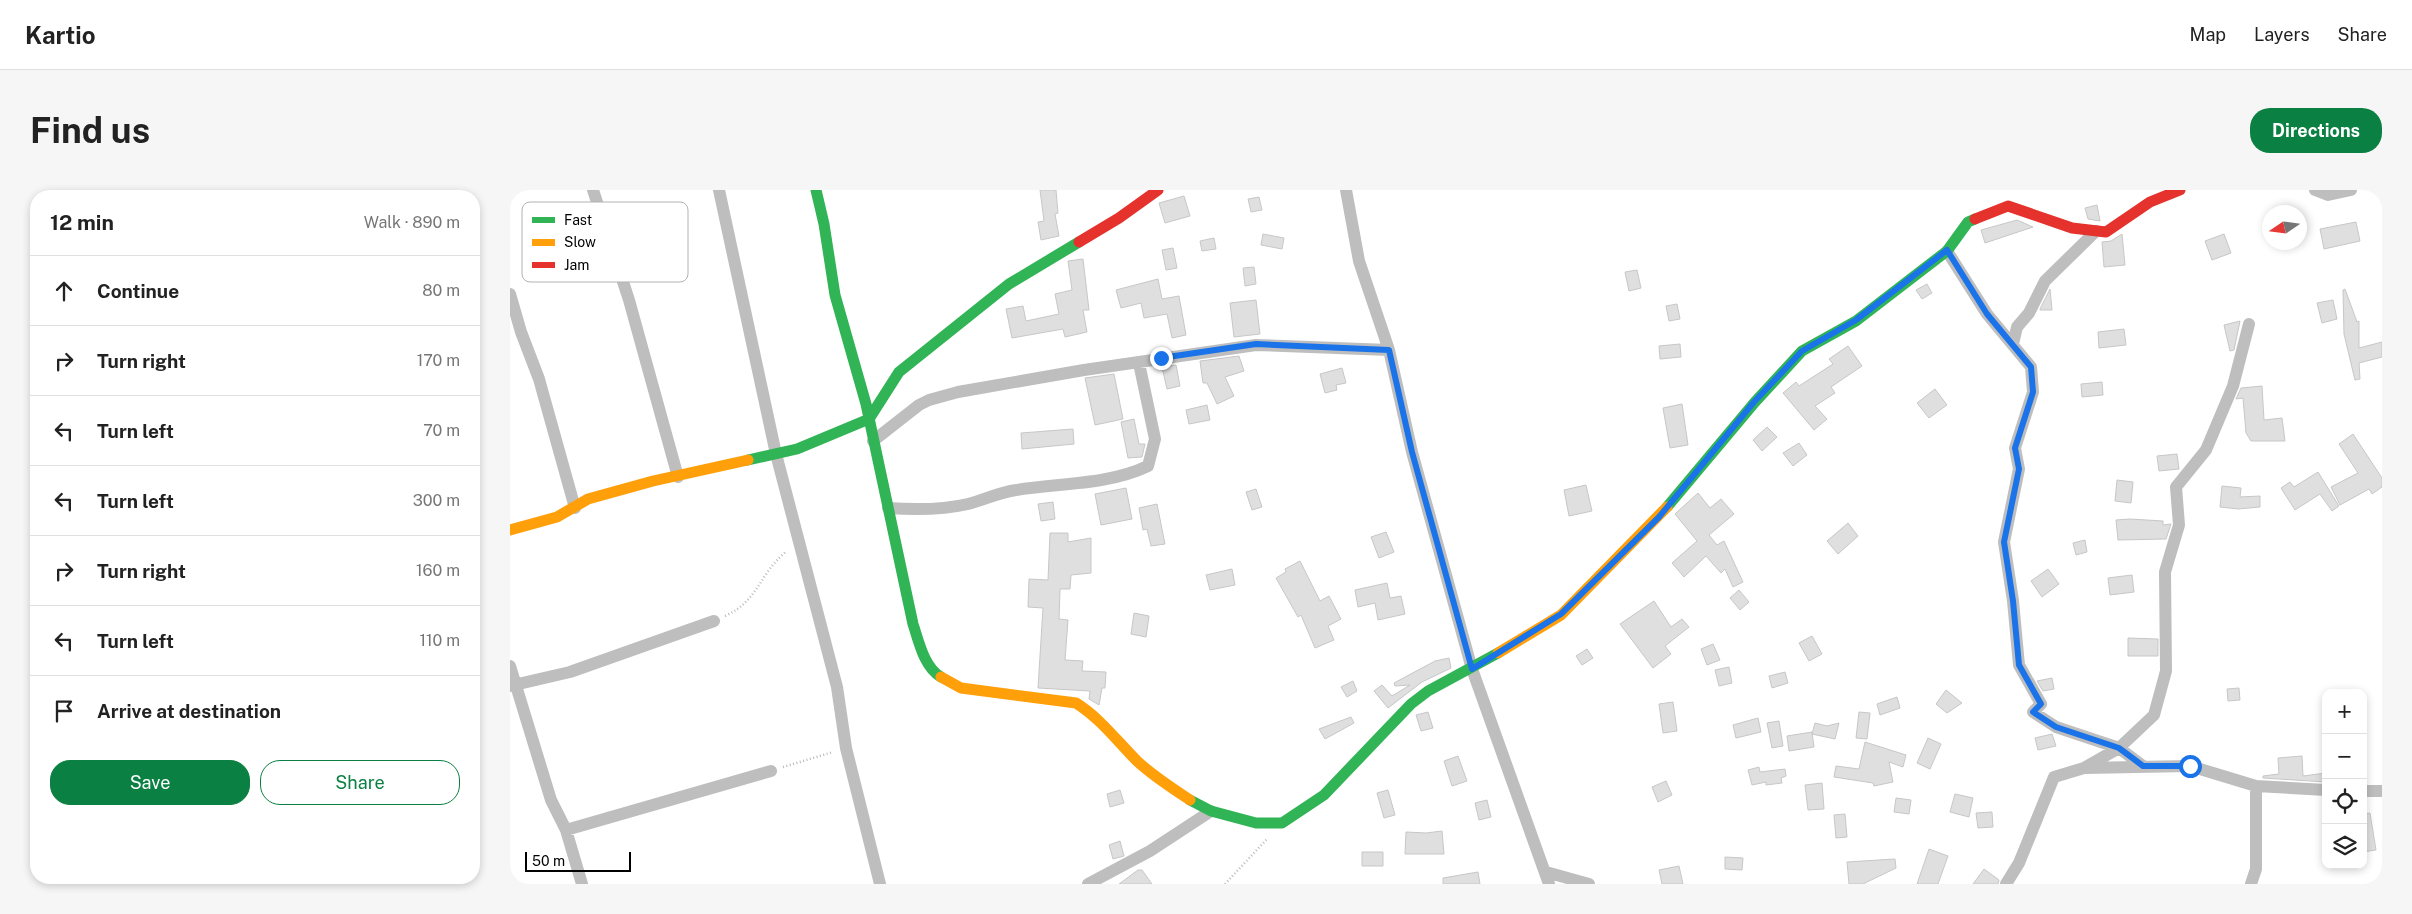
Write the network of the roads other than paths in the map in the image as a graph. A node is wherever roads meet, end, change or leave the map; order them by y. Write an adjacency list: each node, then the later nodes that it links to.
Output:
1 (593, 190): 9 (street)
2 (719, 190): 20 (street)
3 (816, 190): 18 (street)
4 (1158, 190): 18 (street)
5 (1346, 190): 16 (street)
6 (2180, 190): 10 (street)
7 (2315, 190): 8 (street)
8 (2351, 190)
9 (597, 202)
10 (2096, 230): 11 (street); 15 (street)
11 (1947, 250): 15 (street); 27 (street)
12 (623, 282): 21 (street)
13 (510, 294): 22 (street)
14 (2248, 324): 29 (street)
15 (2013, 344): 29 (street)
16 (1389, 350): 17 (street); 27 (street)
17 (1139, 363): 19 (street); 23 (street)
18 (869, 419): 19 (street); 20 (street)
19 (874, 442): 23 (street)
20 (776, 454): 21 (street); 41 (street)
21 (678, 477): 22 (street)
22 (575, 508): 24 (street)
23 (888, 508): 37 (street)
24 (510, 530)
25 (714, 620): 28 (street)
26 (510, 666): 28 (street)
27 (1472, 669): 37 (street); 39 (street)
28 (513, 686): 38 (street)
29 (2119, 748): 30 (street); 31 (street)
30 (2143, 766): 31 (street); 33 (street)
31 (2084, 768): 44 (street)
32 (771, 771): 38 (street)
33 (2256, 786): 34 (street); 45 (street)
34 (2322, 790)
35 (2367, 791): 36 (street)
36 (2382, 791)
37 (1211, 811): 42 (street)
38 (566, 830): 40 (street)
39 (1547, 878): 43 (street)
40 (582, 884)
41 (880, 884)
42 (1088, 884)
43 (1588, 884)
44 (2006, 884)
45 (2251, 884)

